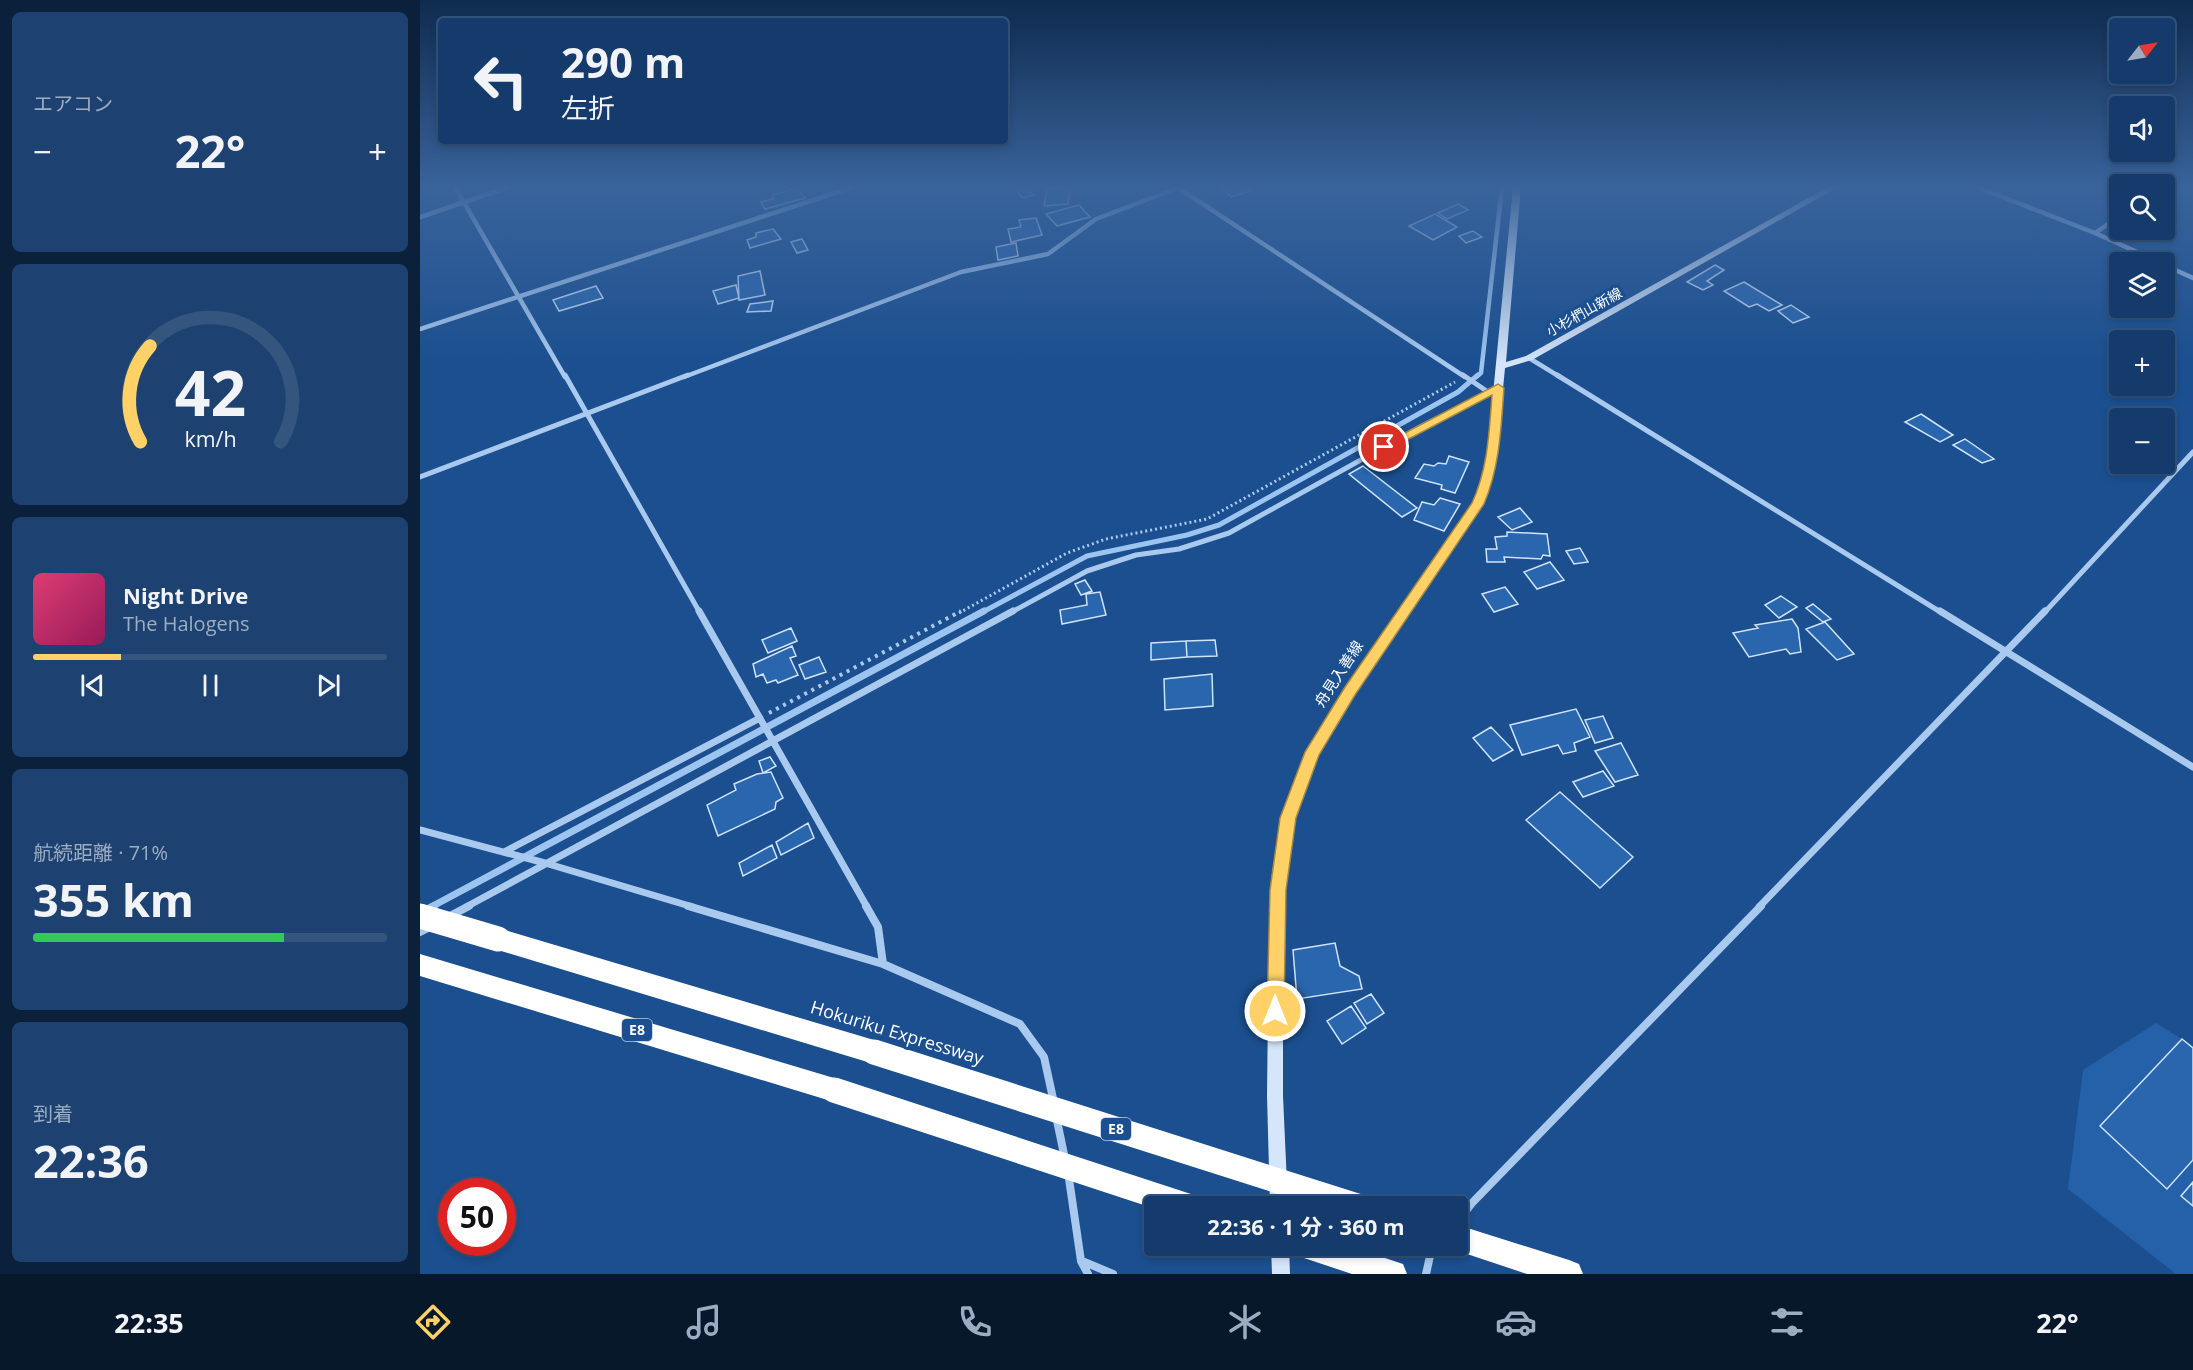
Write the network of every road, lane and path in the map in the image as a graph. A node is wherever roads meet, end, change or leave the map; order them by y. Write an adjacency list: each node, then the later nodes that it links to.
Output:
1 (490, 246): 9 (street)
2 (670, 246): 9 (street)
3 (1058, 246): 15 (street)
4 (1267, 246): 13 (street)
5 (1512, 246): 12 (main road, 舟見入善線)
6 (1728, 246): 11 (main road, 小杉椚山新線)
7 (2175, 270): 8 (street)
8 (2193, 278)
9 (518, 296): 10 (street); 15 (street)
10 (420, 329)
11 (1529, 358): 12 (main road, 小杉椚山新線); 20 (street)
12 (1502, 366): 14 (main road, 舟見入善線)
13 (1465, 377): 14 (street); 21 (path)
14 (1493, 390): 22 (street); 32 (main road, 舟見入善線)
15 (587, 414): 19 (street); 21 (street)
16 (2193, 452): 17 (street)
17 (2184, 462): 18 (street); 20 (street)
18 (2193, 466)
19 (420, 477)
20 (2007, 652): 23 (street); 34 (street)
21 (760, 718): 22 (street); 25 (street)
22 (773, 741): 26 (street); 29 (street)
23 (2193, 766)
24 (420, 830): 25 (street)
25 (504, 852): 26 (street)
26 (545, 863): 28 (street); 29 (street)
27 (420, 916): 33 (highway, Hokuriku Expressway / E8, bridge)
28 (420, 932)
29 (883, 964): 39 (street)
30 (430, 968): 31 (highway, E8, bridge)
31 (1157, 1196)
32 (1279, 1196)
33 (1326, 1196)
34 (1468, 1210)
35 (1468, 1241): 45 (highway)
36 (1280, 1256): 42 (main road)
37 (1338, 1256): 43 (highway)
38 (1430, 1256): 44 (street)
39 (1081, 1261): 40 (street); 41 (street)
40 (1088, 1274)
41 (1113, 1274)
42 (1281, 1274)
43 (1393, 1274)
44 (1426, 1274)
45 (1569, 1274)

